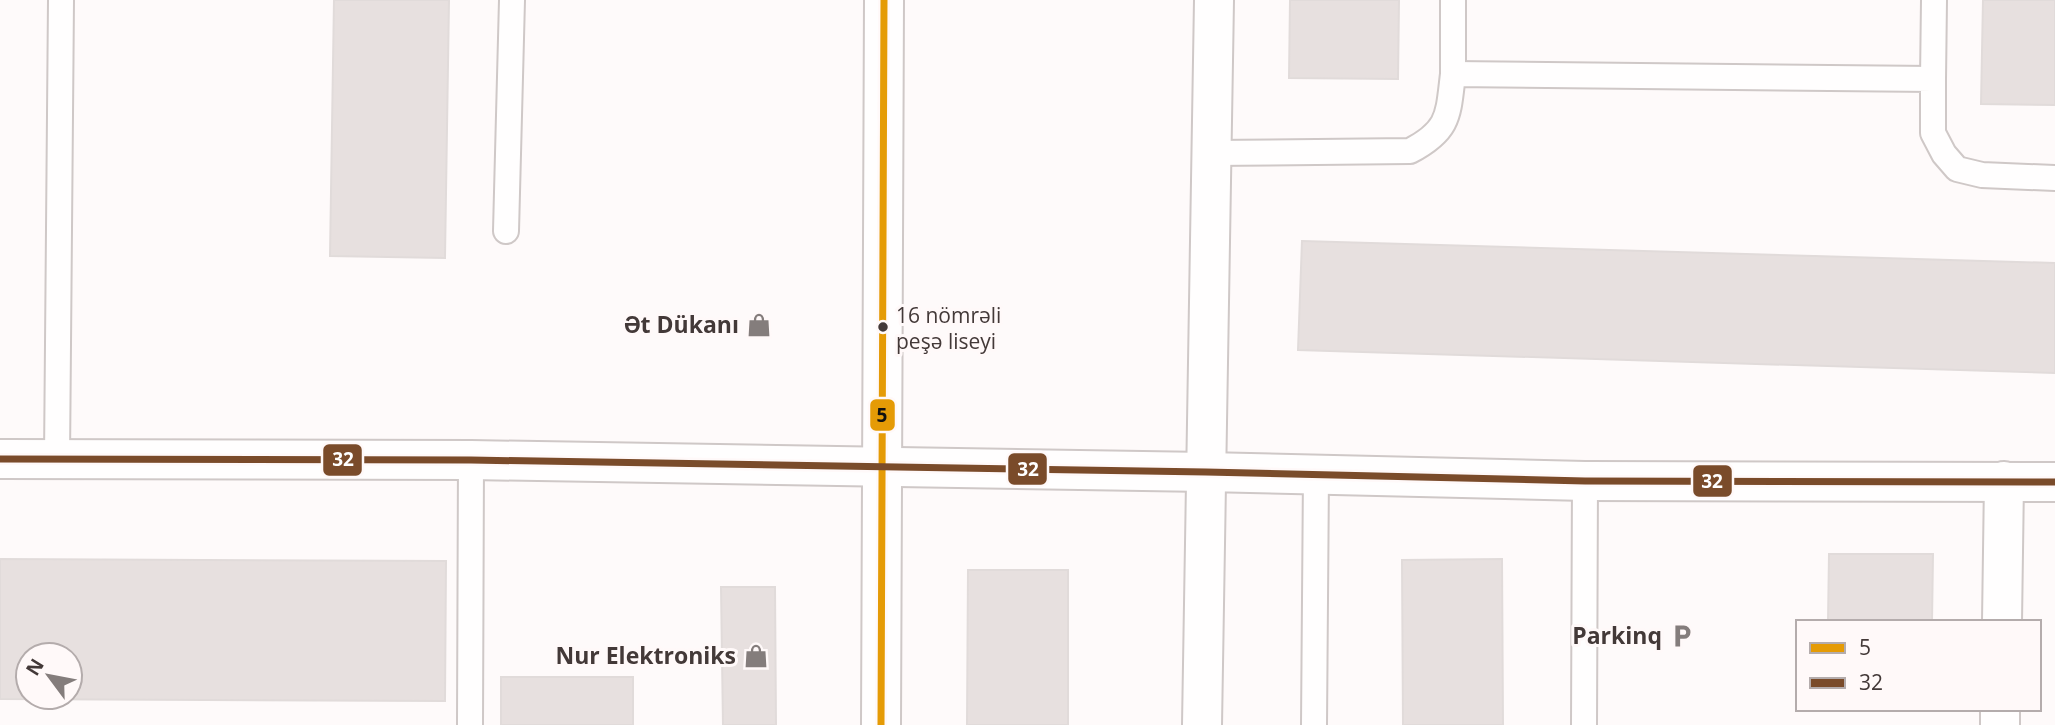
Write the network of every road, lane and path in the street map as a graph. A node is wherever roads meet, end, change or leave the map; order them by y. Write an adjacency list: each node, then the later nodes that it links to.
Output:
1 (61, 0): 13 (lane)
2 (512, 0): 11 (lane)
3 (884, 0): 15 (street)
4 (1214, 0): 9 (street)
5 (1453, 0): 7 (lane)
6 (1934, 0): 8 (lane)
7 (1452, 74): 8 (lane); 9 (lane)
8 (1933, 79): 10 (lane)
9 (1211, 153): 16 (street)
10 (2055, 178)
11 (506, 230)
12 (0, 459): 13 (street)
13 (57, 459): 14 (street)
14 (471, 460): 15 (street); 22 (lane)
15 (883, 466): 16 (street); 23 (street)
16 (1206, 472): 17 (street); 24 (street)
17 (1316, 474): 18 (street); 25 (lane)
18 (1585, 481): 19 (street); 26 (lane)
19 (2004, 481): 20 (street); 21 (street)
20 (2055, 482)
21 (2002, 620)
22 (470, 725)
23 (881, 725)
24 (1202, 725)
25 (1314, 725)
26 (1584, 725)

